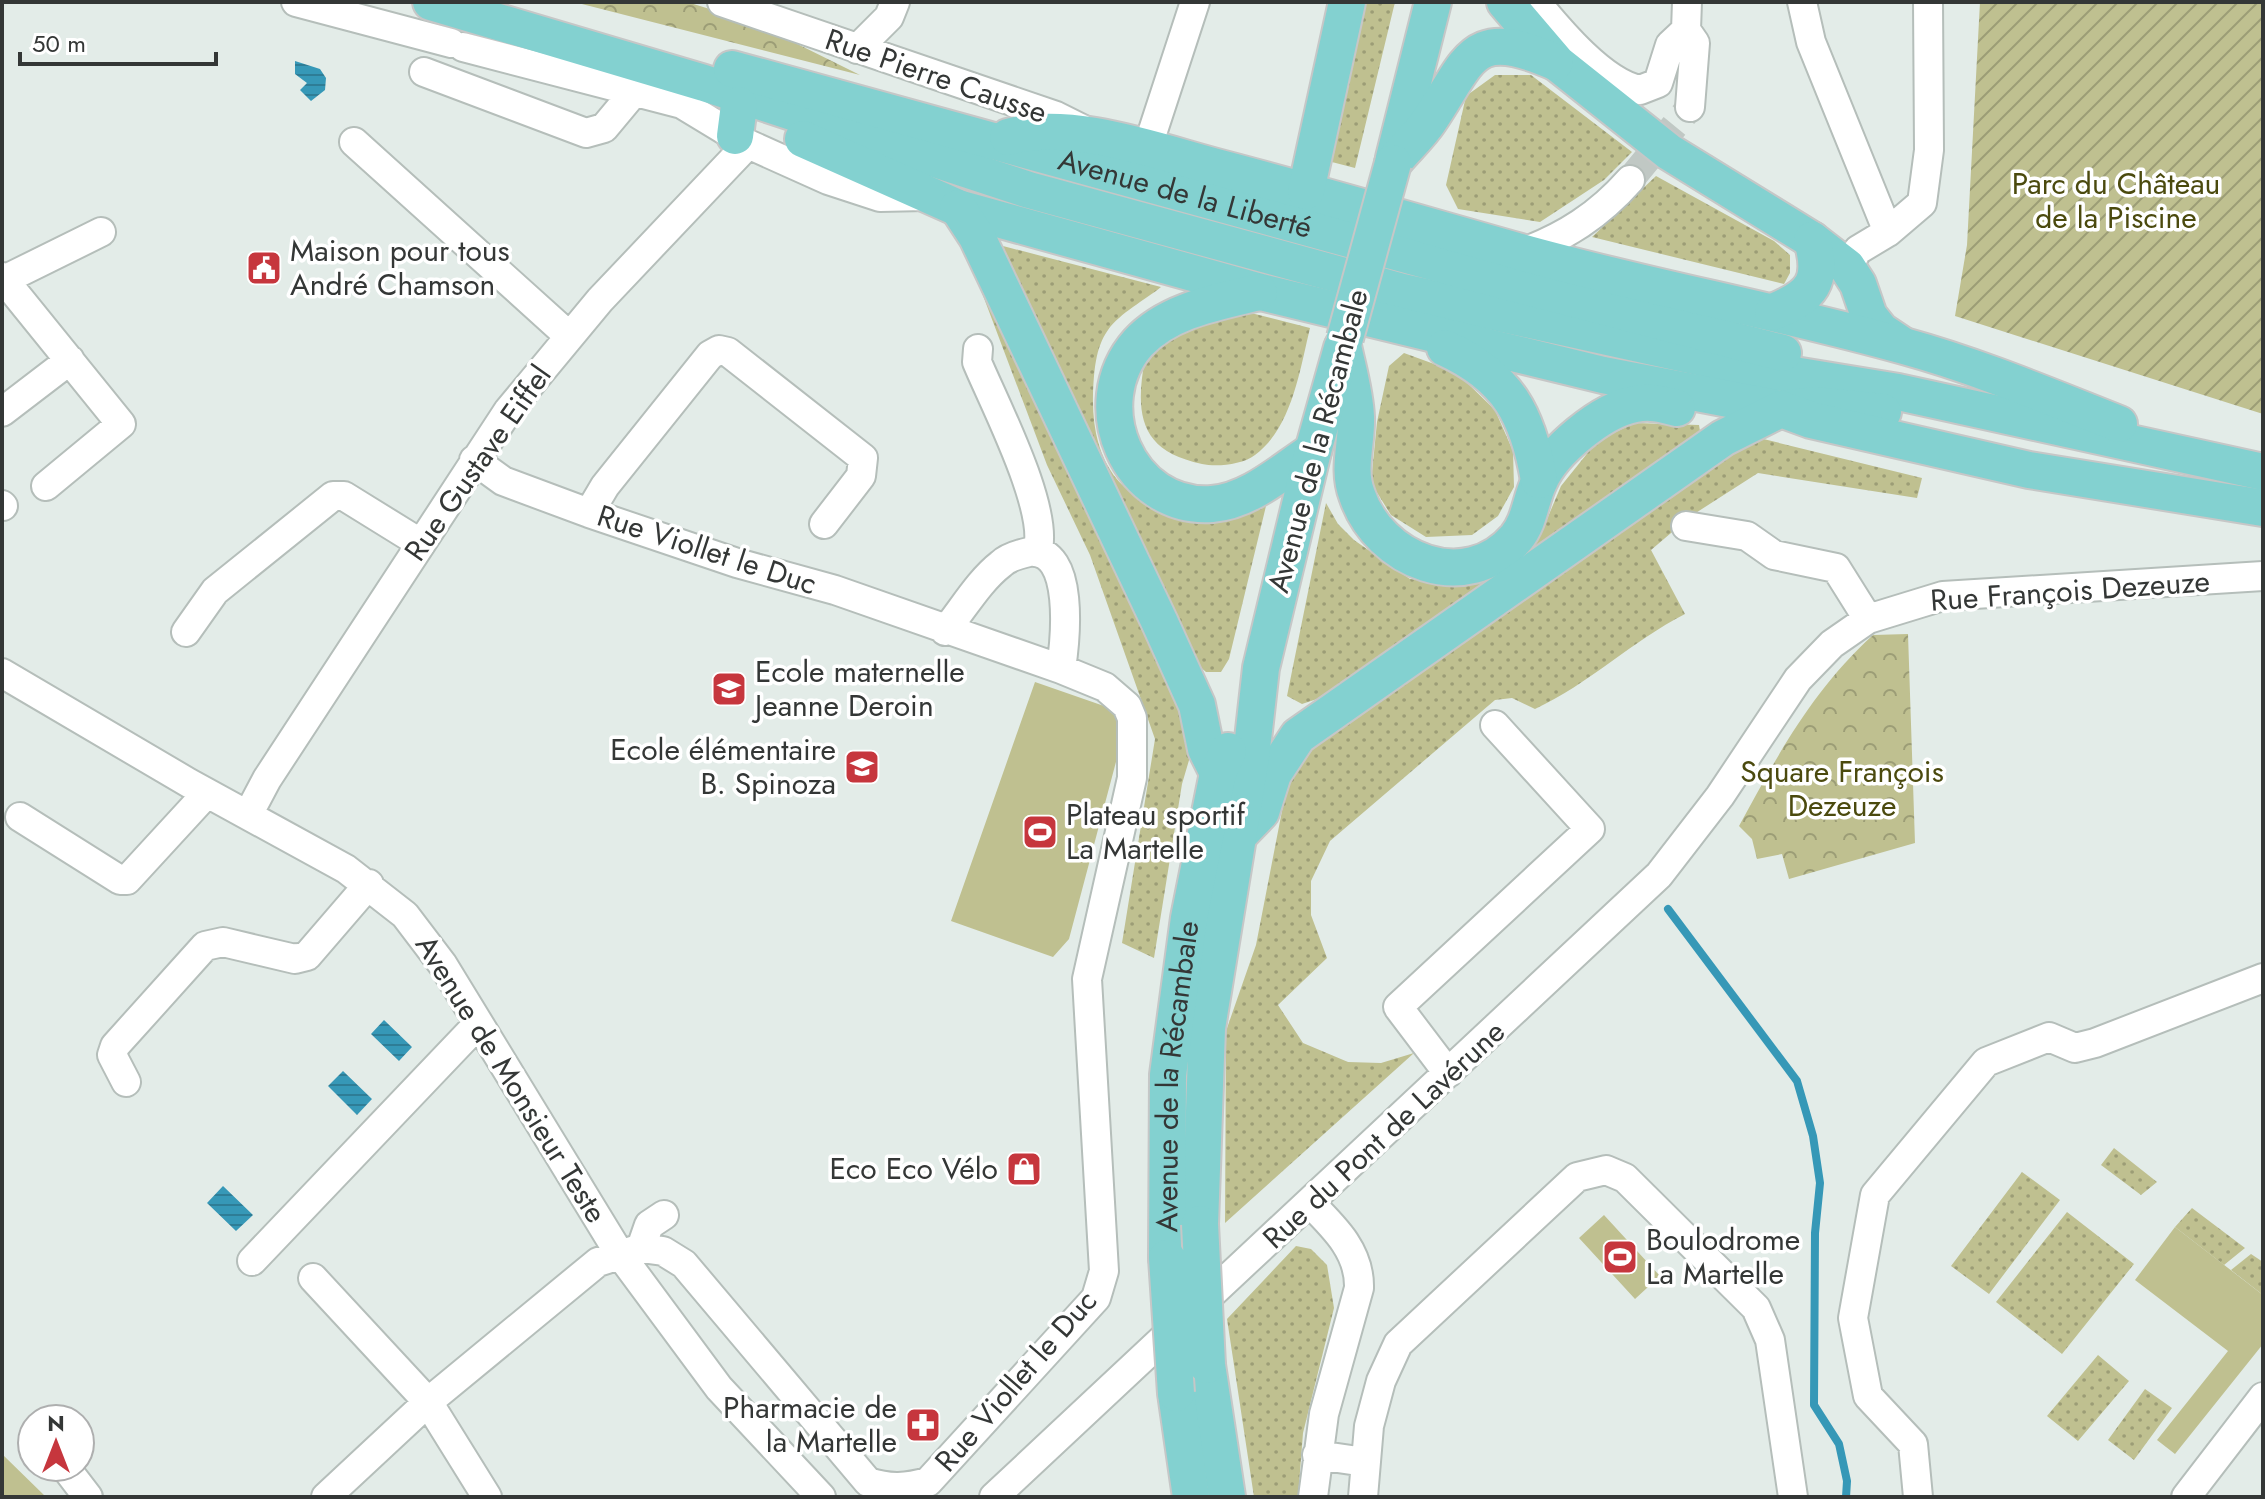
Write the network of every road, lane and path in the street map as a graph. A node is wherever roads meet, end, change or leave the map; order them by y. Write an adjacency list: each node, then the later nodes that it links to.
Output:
1 (296, 2): 15 (street)
2 (431, 2): 18 (main road, Avenue de la Liberté)
3 (472, 2): 24 (main road, Avenue de la Liberté)
4 (722, 2): 14 (street, Rue Pierre Causse)
5 (895, 2): 14 (street)
6 (1195, 2): 26 (street)
7 (1347, 2): 29 (main road)
8 (1505, 2): 16 (main road)
9 (1536, 2): 13 (street)
10 (1802, 2): 32 (street)
11 (1928, 2): 32 (street)
12 (1427, 9): 27 (main road, Avenue de la Récambale)
13 (1686, 16): 21 (street)
14 (857, 49): 23 (street, Rue Pierre Causse)
15 (523, 63): 19 (street); 20 (street)
16 (1557, 63): 27 (main road); 33 (main road)
17 (424, 72): 20 (street)
18 (704, 83): 22 (main road, Avenue de la Liberté); 45 (main road, Avenue de la Liberté)
19 (634, 92): 20 (street); 22 (street)
20 (508, 101)
21 (1690, 107)
22 (741, 128): 30 (main road, Avenue de la Liberté); 40 (street, Rue Gustave Eiffel)
23 (1103, 138): 24 (main road); 26 (main road)
24 (992, 141): 45 (main road, Avenue de la Liberté)
25 (354, 142): 40 (street)
26 (1147, 149): 29 (main road)
27 (1393, 163): 41 (main road, Avenue de la Récambale, bridge)
28 (1630, 180): 34 (street)
29 (1306, 191): 34 (main road)
30 (941, 202): 37 (main road, Avenue de la Liberté); 71 (main road)
31 (101, 232): 36 (street)
32 (1888, 232): 35 (street)
33 (1812, 240): 35 (main road); 38 (main road)
34 (1521, 253): 38 (main road)
35 (1847, 267): 42 (main road)
36 (3, 279): 44 (street)
37 (1261, 292): 39 (main road, Avenue de la Liberté); 49 (main road)
38 (1773, 312): 42 (main road)
39 (1400, 326): 48 (main road, Avenue de la Liberté); 53 (main road)
40 (569, 336): 50 (street, Rue Gustave Eiffel)
41 (1344, 342): 49 (main road, Avenue de la Récambale); 53 (main road)
42 (1904, 346): 51 (main road)
43 (978, 349): 61 (street)
44 (70, 360): 46 (street); 54 (street)
45 (1898, 392): 47 (main road, Avenue de la Liberté)
46 (2, 412)
47 (1992, 415): 48 (main road, Avenue de la Liberté); 51 (main road, Avenue de la Liberté)
48 (1766, 417): 53 (main road); 55 (main road); 59 (main road); 75 (main road)
49 (1313, 451): 66 (main road, Avenue de la Récambale)
50 (474, 460): 56 (street, Rue Viollet le Duc); 60 (street, Rue Gustave Eiffel)
51 (2221, 464): 52 (main road, Avenue de la Liberté)
52 (2263, 472)
53 (1539, 480)
54 (46, 486)
55 (2263, 508)
56 (589, 513): 57 (street); 64 (street, Rue Viollet le Duc)
57 (824, 524)
58 (1686, 526): 63 (street)
59 (2263, 535)
60 (420, 543): 65 (street); 73 (street, Rue Gustave Eiffel)
61 (1037, 552): 64 (street); 67 (street)
62 (2263, 576): 63 (street, Rue François Dezeuze)
63 (1868, 619): 70 (street, Rue François Dezeuze)
64 (945, 631): 67 (street, Rue Viollet le Duc)
65 (186, 632)
66 (1261, 668): 71 (main road, Avenue de la Récambale); 75 (main road, Avenue de la Récambale)
67 (1061, 669): 83 (street, Rue Viollet le Duc)
68 (2, 673): 72 (street, Avenue de Monsieur Teste)
69 (1495, 725): 79 (street)
70 (1751, 752): 79 (street, Rue du Pont de Lavérune)
71 (1218, 773): 94 (main road, Avenue de la Récambale, bridge)
72 (207, 793): 73 (street, Avenue de Monsieur Teste); 74 (street)
73 (249, 813): 76 (street, Avenue de Monsieur Teste)
74 (20, 817)
75 (1236, 838): 95 (main road, Avenue de la Récambale, bridge)
76 (369, 884): 78 (street, Avenue de Monsieur Teste); 80 (street)
77 (2263, 978): 99 (street)
78 (478, 1024): 83 (street, Avenue de Monsieur Teste); 84 (street)
79 (1448, 1073): 81 (street, Rue du Pont de Lavérune)
80 (126, 1082)
81 (1310, 1203): 89 (street); 93 (street, Rue du Pont de Lavérune)
82 (664, 1215): 83 (street)
83 (630, 1251): 87 (street); 92 (street, Avenue de Monsieur Teste)
84 (252, 1261)
85 (313, 1278): 87 (street)
86 (2263, 1397): 100 (street)
87 (428, 1402): 90 (street); 91 (street)
88 (1374, 1449): 89 (street); 97 (street); 98 (street)
89 (1317, 1455): 96 (street)
90 (326, 1497)
91 (487, 1497)
92 (821, 1497)
93 (994, 1497)
94 (1191, 1497)
95 (1227, 1497)
96 (1313, 1497)
97 (1363, 1497)
98 (1793, 1497)
99 (1918, 1497)
100 (2186, 1497)

